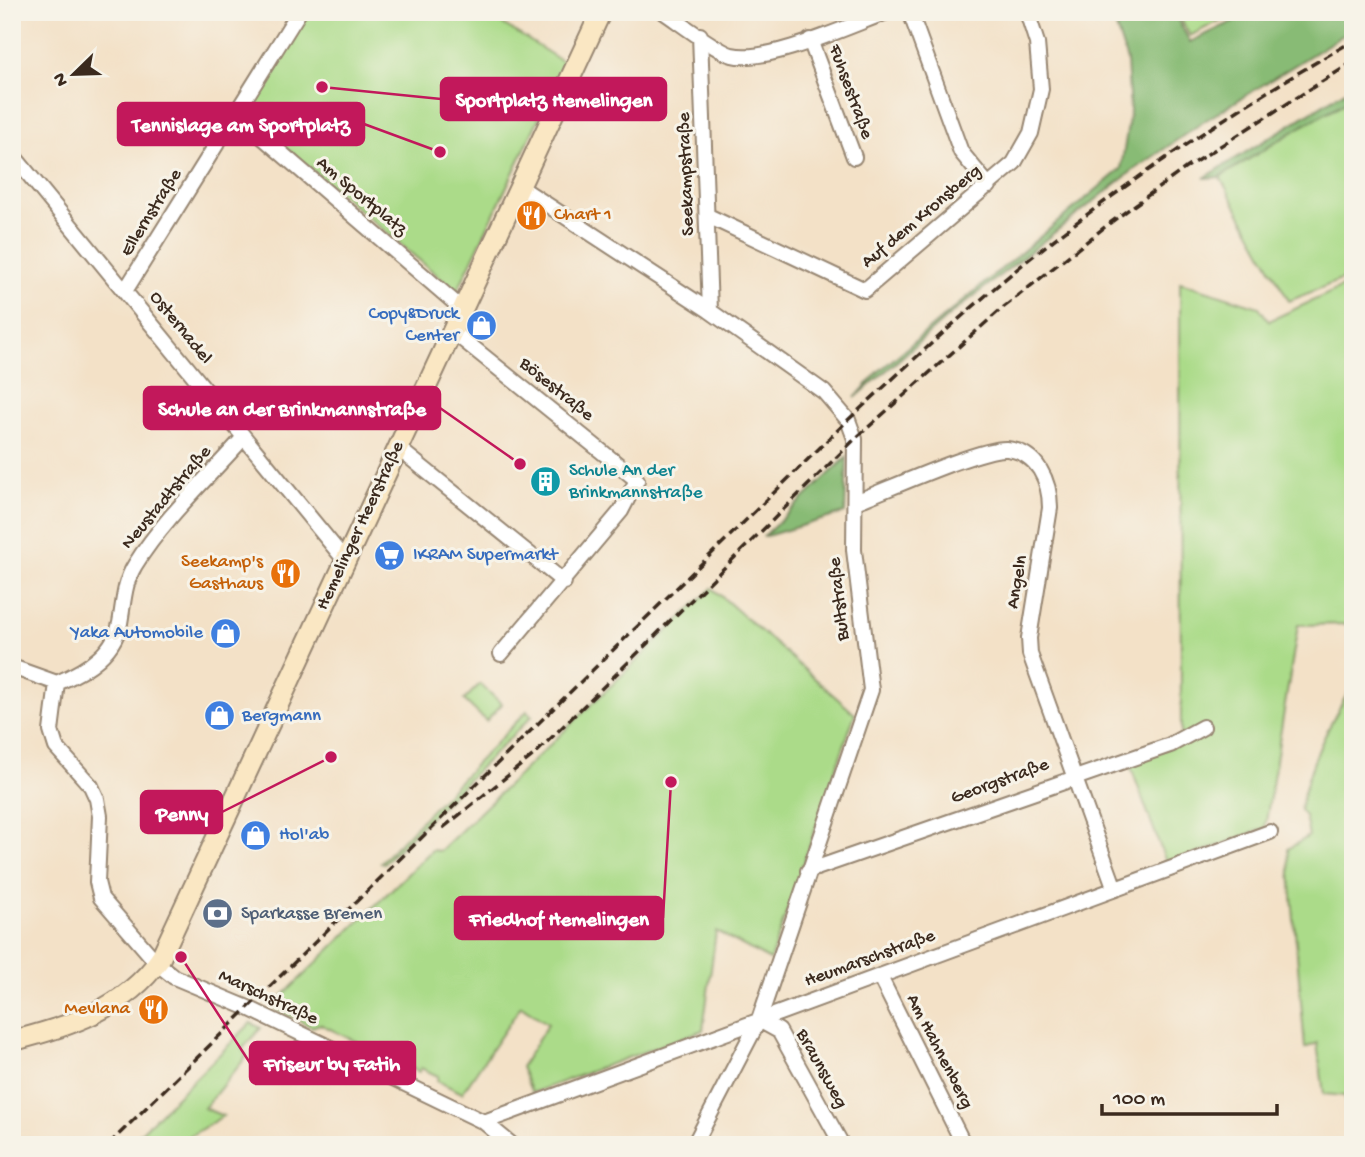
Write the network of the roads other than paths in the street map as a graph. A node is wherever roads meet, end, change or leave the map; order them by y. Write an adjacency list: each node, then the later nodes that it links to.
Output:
1 (299, 12): 9 (street, Ellernstraße)
2 (601, 12): 13 (main road, Hemelinger Heerstraße)
3 (663, 12): 7 (street)
4 (887, 12): 8 (street)
5 (910, 12): 12 (street)
6 (1027, 12): 12 (street, Auf dem Kronsberg)
7 (700, 35): 8 (street); 14 (street, Seekampstraße)
8 (810, 40): 11 (street, Fuhsestraße)
9 (237, 115): 15 (street, Ellernstraße); 16 (street, Am Sportplatz)
10 (12, 154): 15 (street, Osternadel)
11 (854, 157)
12 (989, 186): 14 (street, Auf dem Kronsberg)
13 (520, 187): 16 (main road, Hemelinger Heerstraße); 17 (street, Bultstraße)
14 (708, 216): 17 (street, Seekampstraße)
15 (125, 291): 19 (street, Osternadel)
16 (461, 308): 18 (main road, Hemelinger Heerstraße)
17 (710, 311): 21 (street, Bultstraße)
18 (451, 330): 20 (main road, Hemelinger Heerstraße); 23 (street, Bösestraße)
19 (244, 438): 22 (street, Osternadel); 26 (street, Neustadtstraße)
20 (398, 447): 22 (main road, Hemelinger Heerstraße); 23 (street)
21 (855, 502): 28 (street, Angeln); 30 (street, Bultstraße)
22 (344, 559): 32 (main road, Hemelinger Heerstraße)
23 (564, 582): 24 (street)
24 (501, 654)
25 (12, 667): 26 (street)
26 (57, 683): 32 (street, Marschstraße)
27 (1203, 727): 28 (street, Georgstraße)
28 (1073, 777): 30 (street, Georgstraße); 31 (street, Angeln)
29 (1270, 832): 31 (street, Heumarschstraße)
30 (808, 871): 34 (street, Bultstraße)
31 (1115, 889): 33 (street, Heumarschstraße)
32 (157, 963): 35 (main road, Hemelinger Heerstraße); 36 (street, Marschstraße)
33 (880, 977): 34 (street, Heumarschstraße); 40 (street, Am Hahnenberg)
34 (759, 1020): 36 (street, Heumarschstraße); 38 (street, Bultstraße); 39 (street, Braunsweg)
35 (12, 1041)
36 (484, 1122): 37 (street, Marschstraße)
37 (512, 1145)
38 (694, 1145)
39 (842, 1145)
40 (964, 1145)

